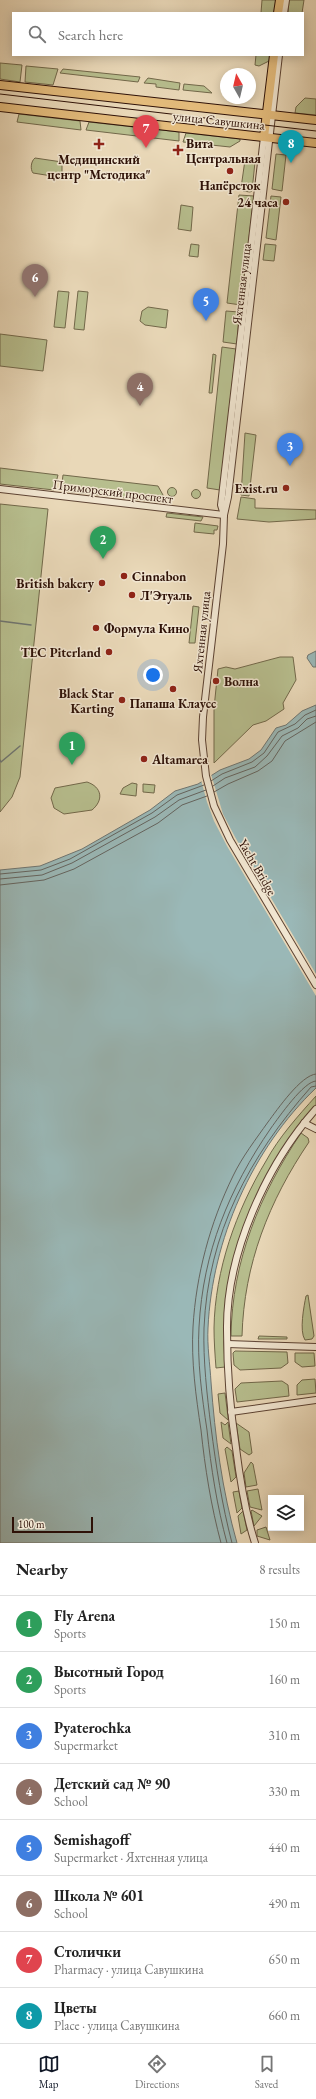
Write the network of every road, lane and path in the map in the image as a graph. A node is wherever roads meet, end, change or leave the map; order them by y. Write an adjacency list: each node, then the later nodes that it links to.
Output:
1 (280, 0): 3 (main road)
2 (286, 0): 4 (street)
3 (278, 12)
4 (284, 12)
5 (274, 56): 9 (main road, Яхтенная улица)
6 (280, 56): 9 (street, Яхтенная улица)
7 (0, 84): 9 (main road, улица Савушкина)
8 (0, 107): 11 (main road, улица Савушкина)
9 (270, 115): 10 (main road, улица Савушкина); 11 (main road, Яхтенная улица)
10 (316, 120)
11 (267, 137): 12 (main road, улица Савушкина); 14 (street, Яхтенная улица)
12 (316, 143)
13 (0, 489): 14 (street, Приморский проспект)
14 (224, 515): 15 (street, Яхтенная улица)
15 (203, 751): 16 (street, Yacht Bridge)
16 (316, 985)
17 (316, 1109): 18 (street)
18 (304, 1123): 19 (street); 20 (street)
19 (316, 1130)
20 (228, 1344): 21 (street); 23 (street)
21 (316, 1347)
22 (316, 1400): 23 (street)
23 (231, 1412): 24 (street)
24 (255, 1543)

